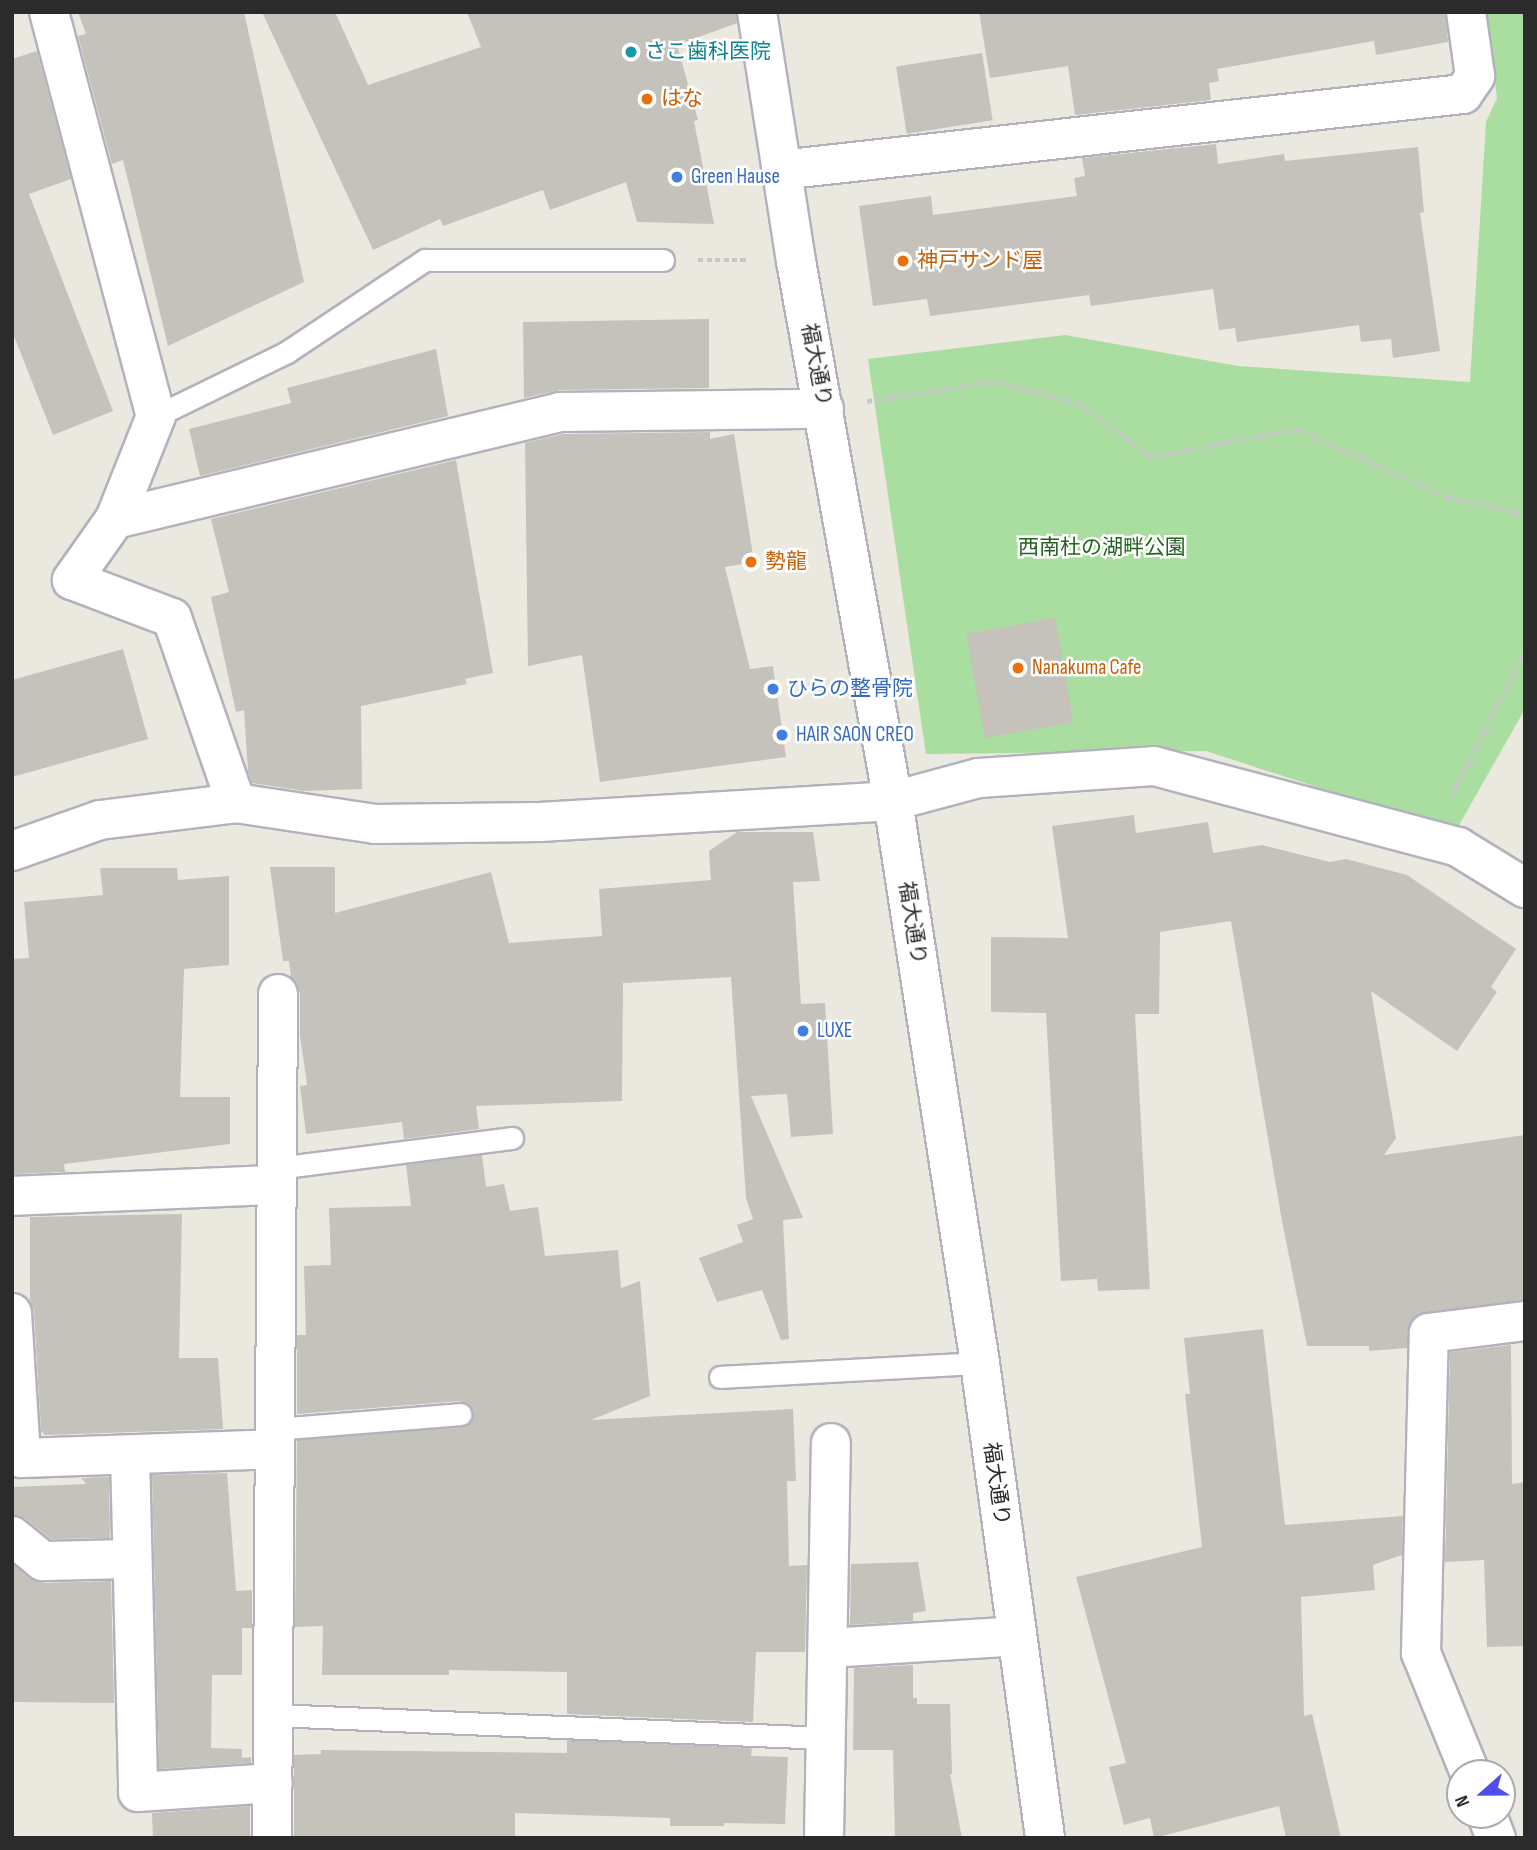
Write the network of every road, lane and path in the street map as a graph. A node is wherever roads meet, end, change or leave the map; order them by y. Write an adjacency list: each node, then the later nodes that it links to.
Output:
1 (49, 12): 9 (street)
2 (757, 12): 4 (street, 福大通り)
3 (1466, 12): 4 (street)
4 (781, 170): 6 (street, 福大通り)
5 (663, 260): 6 (path); 9 (lane)
6 (796, 261): 8 (street, 福大通り)
7 (866, 401): 10 (path)
8 (824, 409): 11 (street); 13 (street, 福大通り)
9 (156, 416): 11 (street)
10 (1525, 514)
11 (115, 519): 14 (street)
12 (1525, 650): 15 (path)
13 (893, 802): 14 (street); 17 (street); 24 (street, 福大通り)
14 (236, 803): 16 (street)
15 (1446, 807)
16 (12, 851)
17 (1525, 888)
18 (278, 994): 20 (street)
19 (512, 1138): 20 (lane)
20 (277, 1176): 21 (street); 27 (street)
21 (12, 1196)
22 (12, 1313): 29 (street)
23 (1525, 1321): 36 (street)
24 (980, 1363): 25 (lane); 32 (street, 福大通り)
25 (720, 1377)
26 (460, 1414): 27 (lane)
27 (275, 1439): 29 (street); 34 (street)
28 (831, 1443): 33 (street)
29 (130, 1454): 31 (street)
30 (12, 1536): 31 (street)
31 (131, 1559): 37 (street)
32 (1017, 1636): 33 (street); 40 (street, 福大通り)
33 (828, 1648): 35 (street)
34 (274, 1715): 35 (lane); 37 (street)
35 (826, 1738): 39 (street)
36 (1464, 1759)
37 (273, 1783): 38 (street)
38 (272, 1838)
39 (824, 1838)
40 (1045, 1838)

